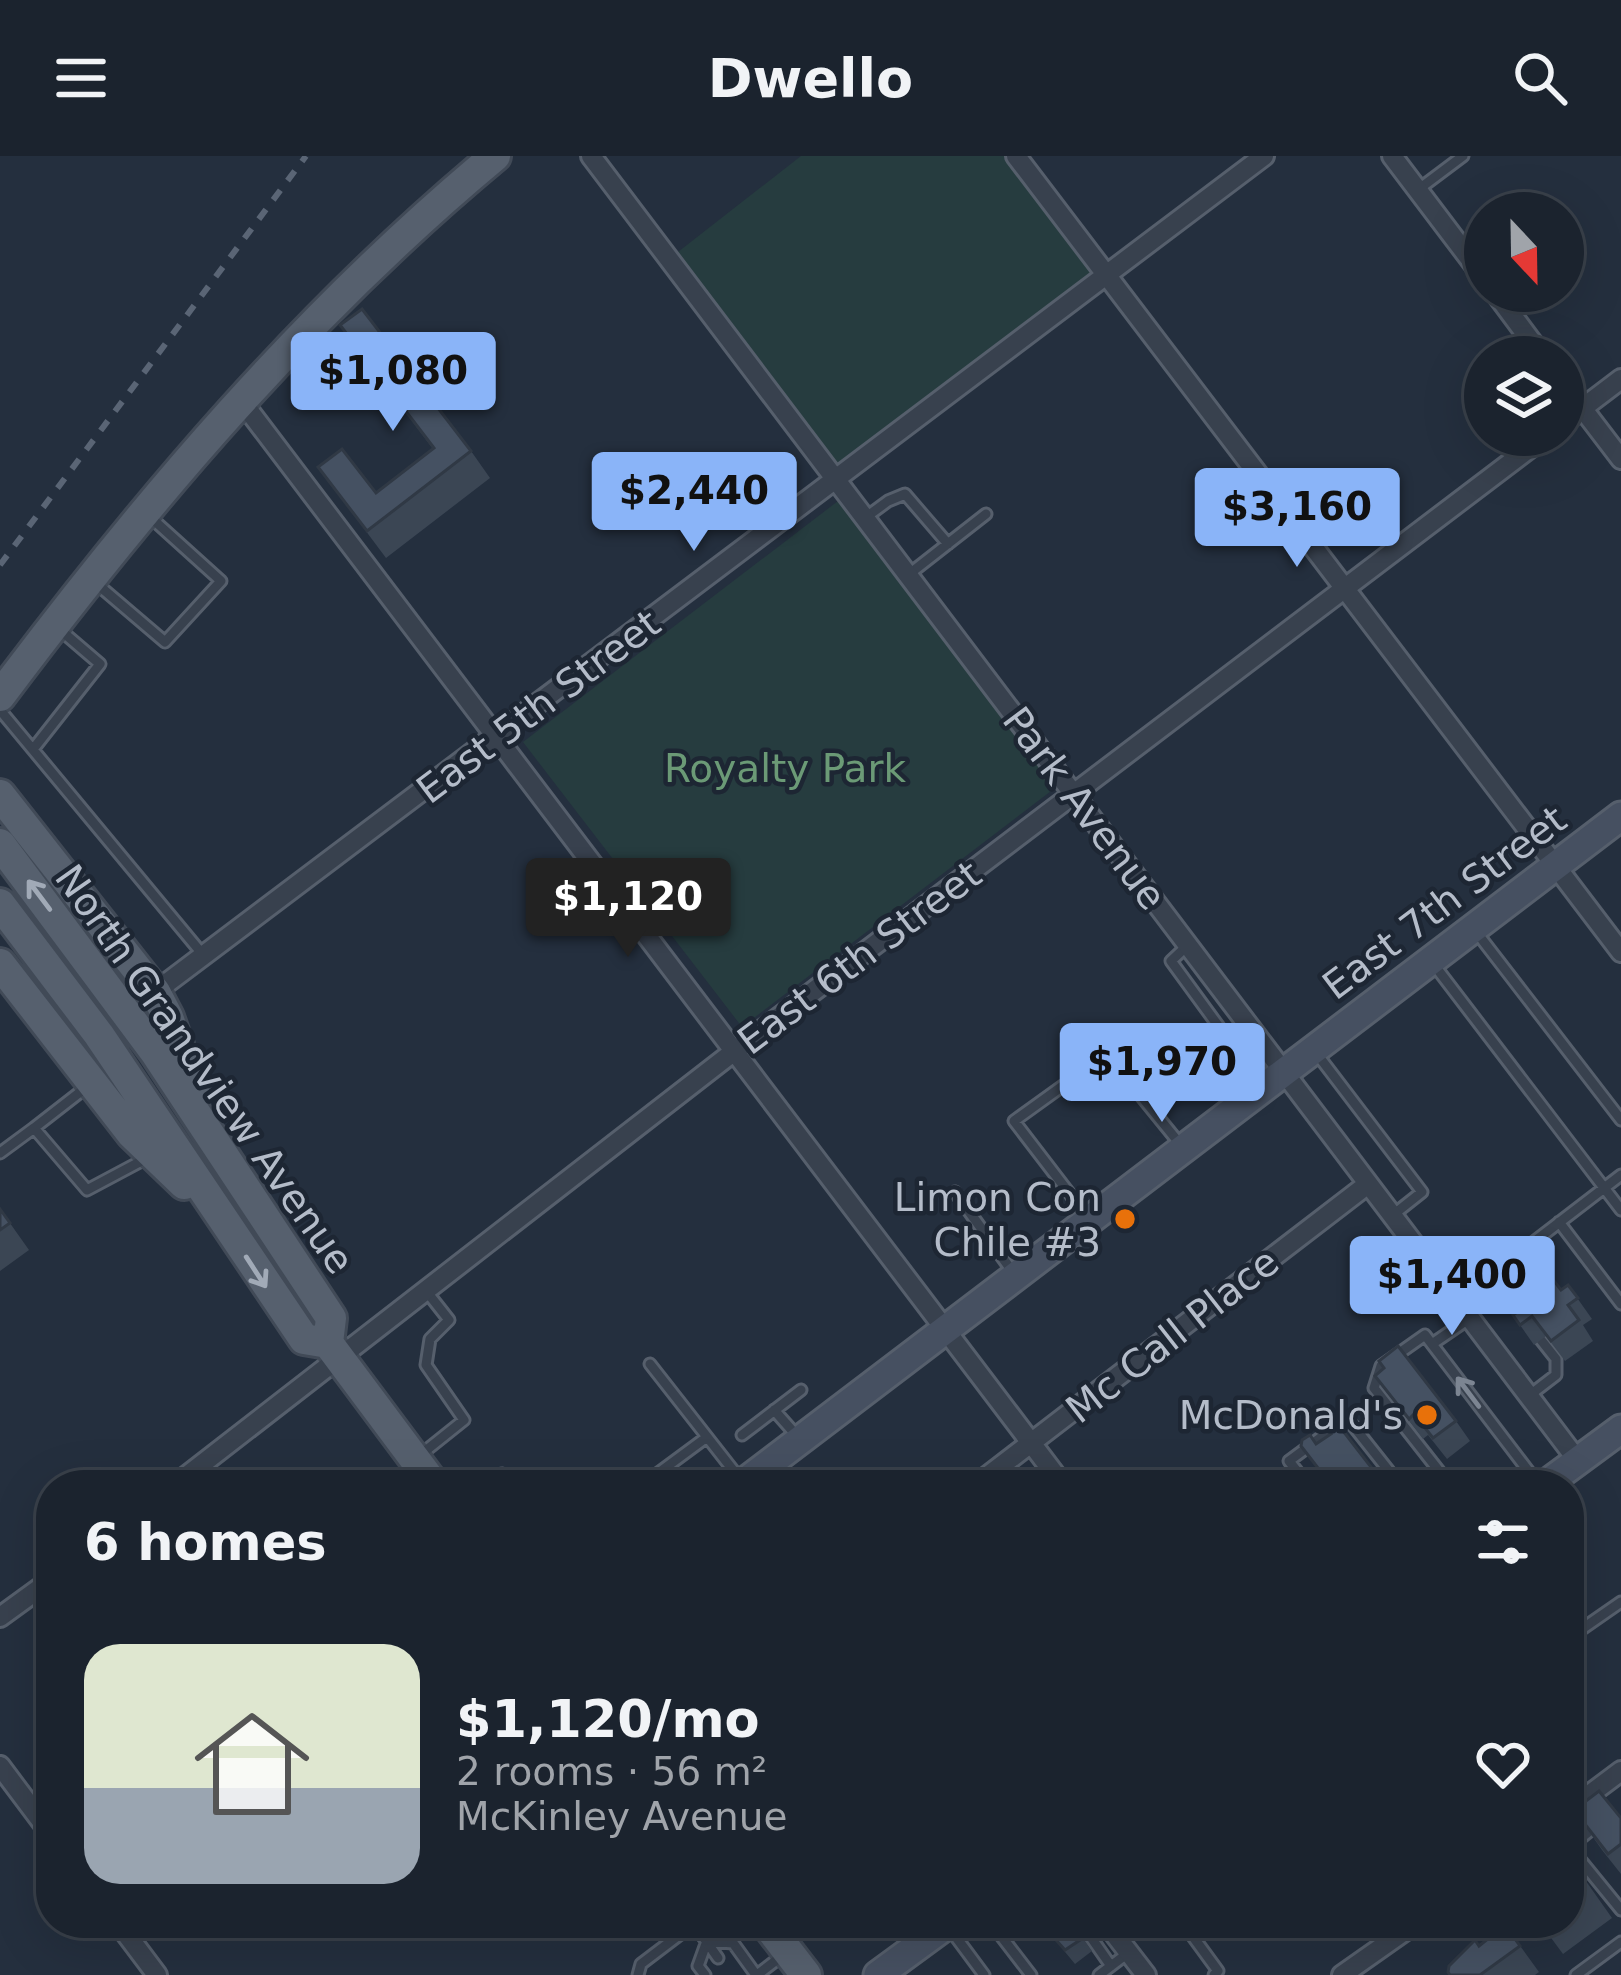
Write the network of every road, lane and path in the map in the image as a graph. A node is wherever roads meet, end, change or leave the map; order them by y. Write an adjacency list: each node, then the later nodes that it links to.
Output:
1 (494, 156): 11 (main road)
2 (591, 156): 16 (street, Park Avenue)
3 (1016, 156): 9 (street)
4 (1264, 156): 9 (street, East 5th Street)
5 (1392, 156): 7 (street)
6 (1463, 156): 7 (lane)
7 (1418, 190): 8 (street)
8 (1464, 252)
9 (1106, 275): 16 (street, East 5th Street); 23 (street)
10 (1621, 379): 12 (street)
11 (240, 399): 17 (main road); 27 (street)
12 (1584, 407)
13 (1584, 412): 15 (street)
14 (1519, 456): 23 (street, East 6th Street)
15 (1621, 459)
16 (837, 480): 19 (street, Park Avenue); 27 (street, East 5th Street)
17 (144, 511): 22 (main road); 22 (lane)
18 (986, 514): 20 (lane)
19 (865, 518): 20 (lane); 21 (street, Park Avenue)
20 (948, 544): 21 (lane)
21 (908, 574): 29 (street, Park Avenue)
22 (91, 578): 24 (main road)
23 (1345, 588): 29 (street, East 6th Street); 33 (street)
24 (54, 624): 25 (main road); 28 (lane)
25 (0, 697)
26 (0, 710): 28 (lane)
27 (496, 738): 37 (street, East 5th Street); 42 (street)
28 (34, 748): 37 (lane)
29 (1074, 794): 42 (street, East 6th Street); 43 (street, Park Avenue)
30 (0, 795): 40 (main road)
31 (1621, 816): 33 (street, East 7th Street)
32 (0, 844): 47 (main road, North Grandview Avenue, one-way to 32)
33 (1556, 866): 35 (street, East 7th Street); 36 (street)
34 (0, 904): 58 (main road, North Grandview Avenue)
35 (1473, 928): 38 (street, East 7th Street); 45 (lane)
36 (1621, 952)
37 (204, 956): 40 (street, East 5th Street)
38 (1431, 961): 41 (street, East 7th Street); 53 (lane)
39 (3, 975): 44 (main road)
40 (154, 992): 47 (main road)
41 (1314, 1050): 43 (street, East 7th Street); 56 (lane)
42 (732, 1053): 62 (street, East 6th Street); 66 (street)
43 (1284, 1072): 48 (street, East 7th Street); 52 (street, Park Avenue)
44 (92, 1082): 46 (lane); 50 (main road)
45 (1621, 1120)
46 (34, 1127): 49 (lane); 50 (lane)
47 (209, 1137): 68 (main road, North Grandview Avenue)
48 (1183, 1148): 57 (street, East 7th Street); 57 (lane)
49 (0, 1154)
50 (154, 1155): 58 (main road)
51 (1621, 1175): 53 (lane)
52 (1368, 1184): 56 (street, Park Avenue); 77 (street, Mc Call Place)
53 (1604, 1188): 55 (lane); 59 (lane)
54 (955, 1192): 61 (lane)
55 (1621, 1210)
56 (1392, 1216): 63 (street, Park Avenue)
57 (1090, 1220): 61 (street, East 7th Street)
58 (223, 1222): 68 (main road, North Grandview Avenue, one-way to 68)
59 (1559, 1222): 60 (lane); 64 (lane)
60 (1520, 1252): 63 (lane); 71 (lane)
61 (1016, 1276): 66 (street, East 7th Street)
62 (427, 1292): 68 (street, East 6th Street); 81 (lane)
63 (1456, 1300): 65 (street, Park Avenue)
64 (1621, 1304)
65 (1470, 1318): 67 (lane); 71 (street, Park Avenue)
66 (944, 1330): 76 (street, East 7th Street); 77 (street)
67 (1432, 1344): 89 (lane); 90 (lane, one-way to 67)
68 (334, 1351): 79 (street, East 6th Street); 80 (main road, North Grandview Avenue)
69 (650, 1364): 75 (lane)
70 (801, 1390): 72 (lane)
71 (1529, 1395): 78 (street, Park Avenue)
72 (774, 1410): 74 (lane); 76 (lane)
73 (1621, 1429): 78 (street)
74 (742, 1435)
75 (707, 1437): 82 (lane); 83 (lane)
76 (800, 1440): 84 (street, East 7th Street)
77 (1031, 1444): 85 (street, Mc Call Place); 86 (street)
78 (1578, 1461): 91 (street)
79 (193, 1470)
80 (423, 1470)
81 (426, 1470)
82 (662, 1470)
83 (732, 1470)
84 (760, 1470)
85 (1006, 1470)
86 (1051, 1470)
87 (1296, 1470): 88 (lane)
88 (1388, 1470)
89 (1438, 1470)
90 (1530, 1470)
91 (1564, 1470)
92 (36, 1591): 94 (street)
93 (1621, 1602): 95 (lane)
94 (0, 1617)
95 (1584, 1628)
96 (0, 1766): 100 (street)
97 (1621, 1772): 98 (street)
98 (1584, 1799)
99 (1584, 1809): 101 (lane)
100 (36, 1814)
101 (1584, 1835)
102 (1584, 1864): 103 (lane)
103 (1621, 1910)
104 (129, 1938): 121 (street)
105 (675, 1938): 122 (lane)
106 (705, 1938): 115 (lane)
107 (777, 1938): 119 (main road)
108 (929, 1938): 125 (street)
109 (958, 1938): 126 (lane)
110 (1003, 1938): 127 (lane)
111 (1091, 1938): 120 (lane)
112 (1118, 1938): 117 (street)
113 (1194, 1938): 130 (lane)
114 (1395, 1938): 131 (street)
115 (707, 1941): 118 (lane); 123 (lane); 124 (lane)
116 (1621, 1942): 132 (lane)
117 (1129, 1953): 120 (lane); 129 (street)
118 (718, 1958)
119 (797, 1964): 124 (lane)
120 (1111, 1966): 128 (lane)
121 (157, 1975)
122 (638, 1975)
123 (705, 1975)
124 (757, 1975)
125 (878, 1975)
126 (984, 1975)
127 (1031, 1975)
128 (1099, 1975)
129 (1146, 1975)
130 (1214, 1975)
131 (1342, 1975)
132 (1576, 1975)

